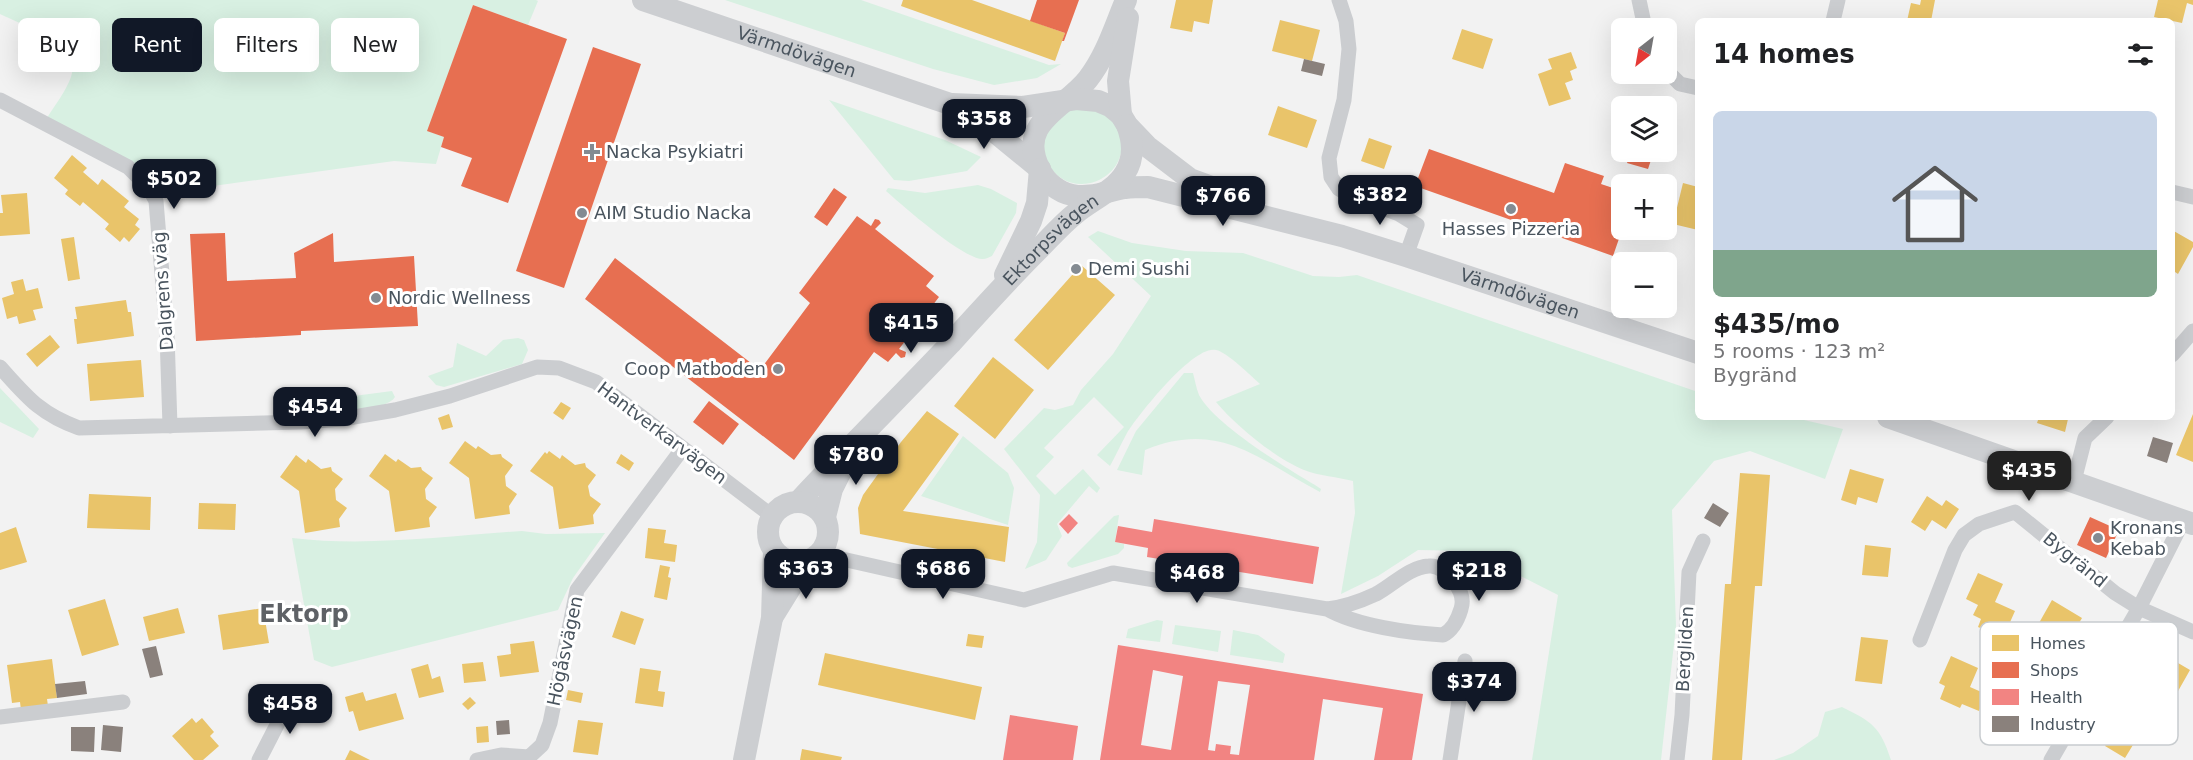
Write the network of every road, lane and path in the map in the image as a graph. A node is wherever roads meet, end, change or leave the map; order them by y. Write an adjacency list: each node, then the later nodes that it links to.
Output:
1 (643, 0): 13 (main road, Värmdövägen)
2 (1125, 0): 12 (main road)
3 (1131, 0): 14 (main road)
4 (1339, 0): 20 (street)
5 (1639, 0): 7 (street)
6 (1838, 0): 8 (street)
7 (1643, 18)
8 (1834, 18)
9 (1677, 81): 10 (street)
10 (1695, 87)
11 (0, 100): 28 (street, Dalgrens väg)
12 (1064, 102): 13 (main road, Värmdövägen); 14 (main road, Värmdövägen); 15 (main road)
13 (950, 104): 15 (main road, Värmdövägen)
14 (1124, 120): 16 (main road); 19 (main road, Värmdövägen)
15 (1040, 169): 16 (main road, Värmdövägen); 21 (main road, Ektorpsvägen)
16 (1105, 192): 19 (main road, Värmdövägen); 21 (main road, Ektorpsvägen)
17 (2175, 193): 18 (street)
18 (2193, 197)
19 (1342, 236): 20 (main road, Värmdövägen)
20 (1406, 255): 23 (main road, Värmdövägen)
21 (998, 290): 29 (main road, Ektorpsvägen)
22 (2193, 331): 24 (street)
23 (1695, 352)
24 (2175, 352)
25 (0, 367): 28 (street)
26 (1897, 420): 31 (main road)
27 (2104, 420): 31 (street)
28 (170, 426): 30 (street, Hantverkarvägen)
29 (855, 443): 32 (main road, Ektorpsvägen); 34 (main road, Ektorpsvägen)
30 (683, 448): 33 (street, Hantverkarvägen); 53 (street, Högåsvägen)
31 (2074, 481): 35 (main road)
32 (799, 501): 33 (main road); 34 (main road)
33 (772, 516): 37 (main road)
34 (825, 517): 38 (main road)
35 (2188, 523): 40 (street)
36 (1703, 541): 56 (street, Bergliden)
37 (774, 551): 38 (main road); 41 (main road)
38 (813, 558): 39 (street); 41 (main road)
39 (1328, 609): 39 (street)
40 (2139, 609): 42 (street); 43 (street, Bygränd); 46 (street, Bygränd)
41 (772, 618): 54 (main road)
42 (2131, 622)
43 (2170, 622)
44 (2178, 626): 45 (street, Bygränd)
45 (2193, 632)
46 (1920, 640)
47 (1465, 661): 55 (street)
48 (303, 697): 52 (street)
49 (123, 702): 50 (street)
50 (0, 717)
51 (2059, 745): 57 (street)
52 (259, 760)
53 (477, 760)
54 (744, 760)
55 (1450, 760)
56 (1677, 760)
57 (2050, 760)

